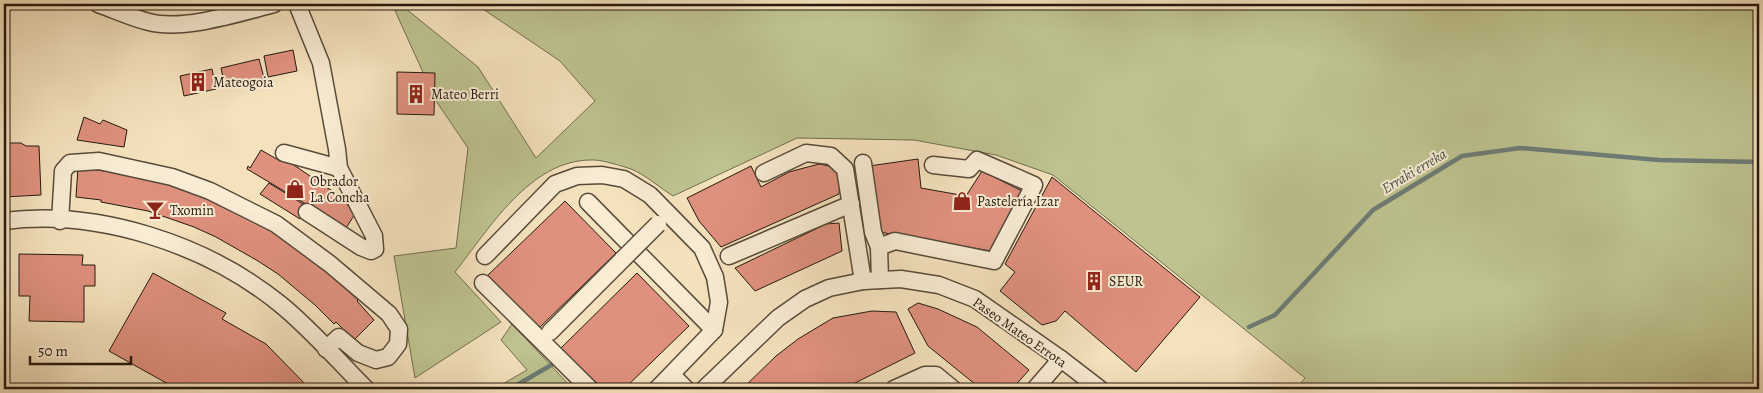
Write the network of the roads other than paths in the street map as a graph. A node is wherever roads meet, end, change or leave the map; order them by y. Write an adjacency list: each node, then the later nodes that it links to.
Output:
1 (98, 4): 2 (street)
2 (274, 4)
3 (297, 4): 7 (street)
4 (284, 153): 7 (street)
5 (863, 163): 15 (street)
6 (933, 165): 15 (street)
7 (339, 168): 11 (street)
8 (764, 173): 10 (street)
9 (588, 202): 21 (street)
10 (851, 204): 17 (street); 19 (street)
11 (307, 212)
12 (662, 218): 16 (street); 21 (street); 22 (street, bridge)
13 (60, 220): 14 (street); 23 (street); 23 (street)
14 (4, 221)
15 (879, 247): 18 (street)
16 (485, 256)
17 (730, 256)
18 (880, 280): 19 (street, Paseo Mateo Errota); 24 (street, Paseo Mateo Errota)
19 (863, 281): 30 (street, Paseo Mateo Errota)
20 (482, 283): 27 (street)
21 (714, 330): 25 (street)
22 (550, 332)
23 (326, 349): 26 (street)
24 (1061, 359): 33 (street); 34 (street, Paseo Mateo Errota)
25 (672, 374): 28 (street); 29 (street)
26 (361, 387)
27 (590, 389)
28 (657, 389)
29 (686, 389)
30 (704, 389)
31 (894, 389): 32 (street)
32 (953, 389)
33 (1035, 389)
34 (1100, 389)

